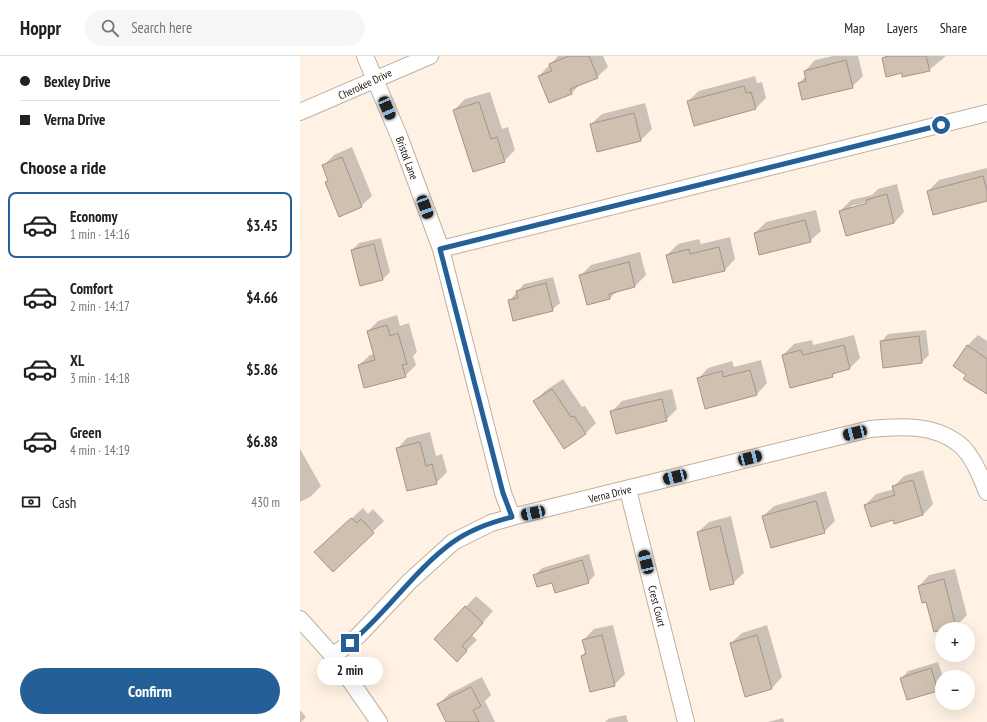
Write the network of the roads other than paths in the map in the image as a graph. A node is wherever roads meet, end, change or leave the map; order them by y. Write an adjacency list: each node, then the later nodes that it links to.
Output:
1 (365, 56): 3 (street, Bristol Lane)
2 (430, 56): 3 (street, Cherokee Drive)
3 (376, 80): 4 (street, Cherokee Drive); 6 (street, Bristol Lane)
4 (300, 112)
5 (987, 113): 6 (street)
6 (440, 249): 9 (street, Bristol Lane)
7 (628, 490): 8 (street, Verna Drive); 9 (street, Verna Drive); 13 (street, Crest Court)
8 (987, 492)
9 (512, 517): 11 (street, Verna Drive)
10 (300, 619): 11 (street)
11 (333, 656): 12 (street)
12 (379, 722)
13 (686, 722)

